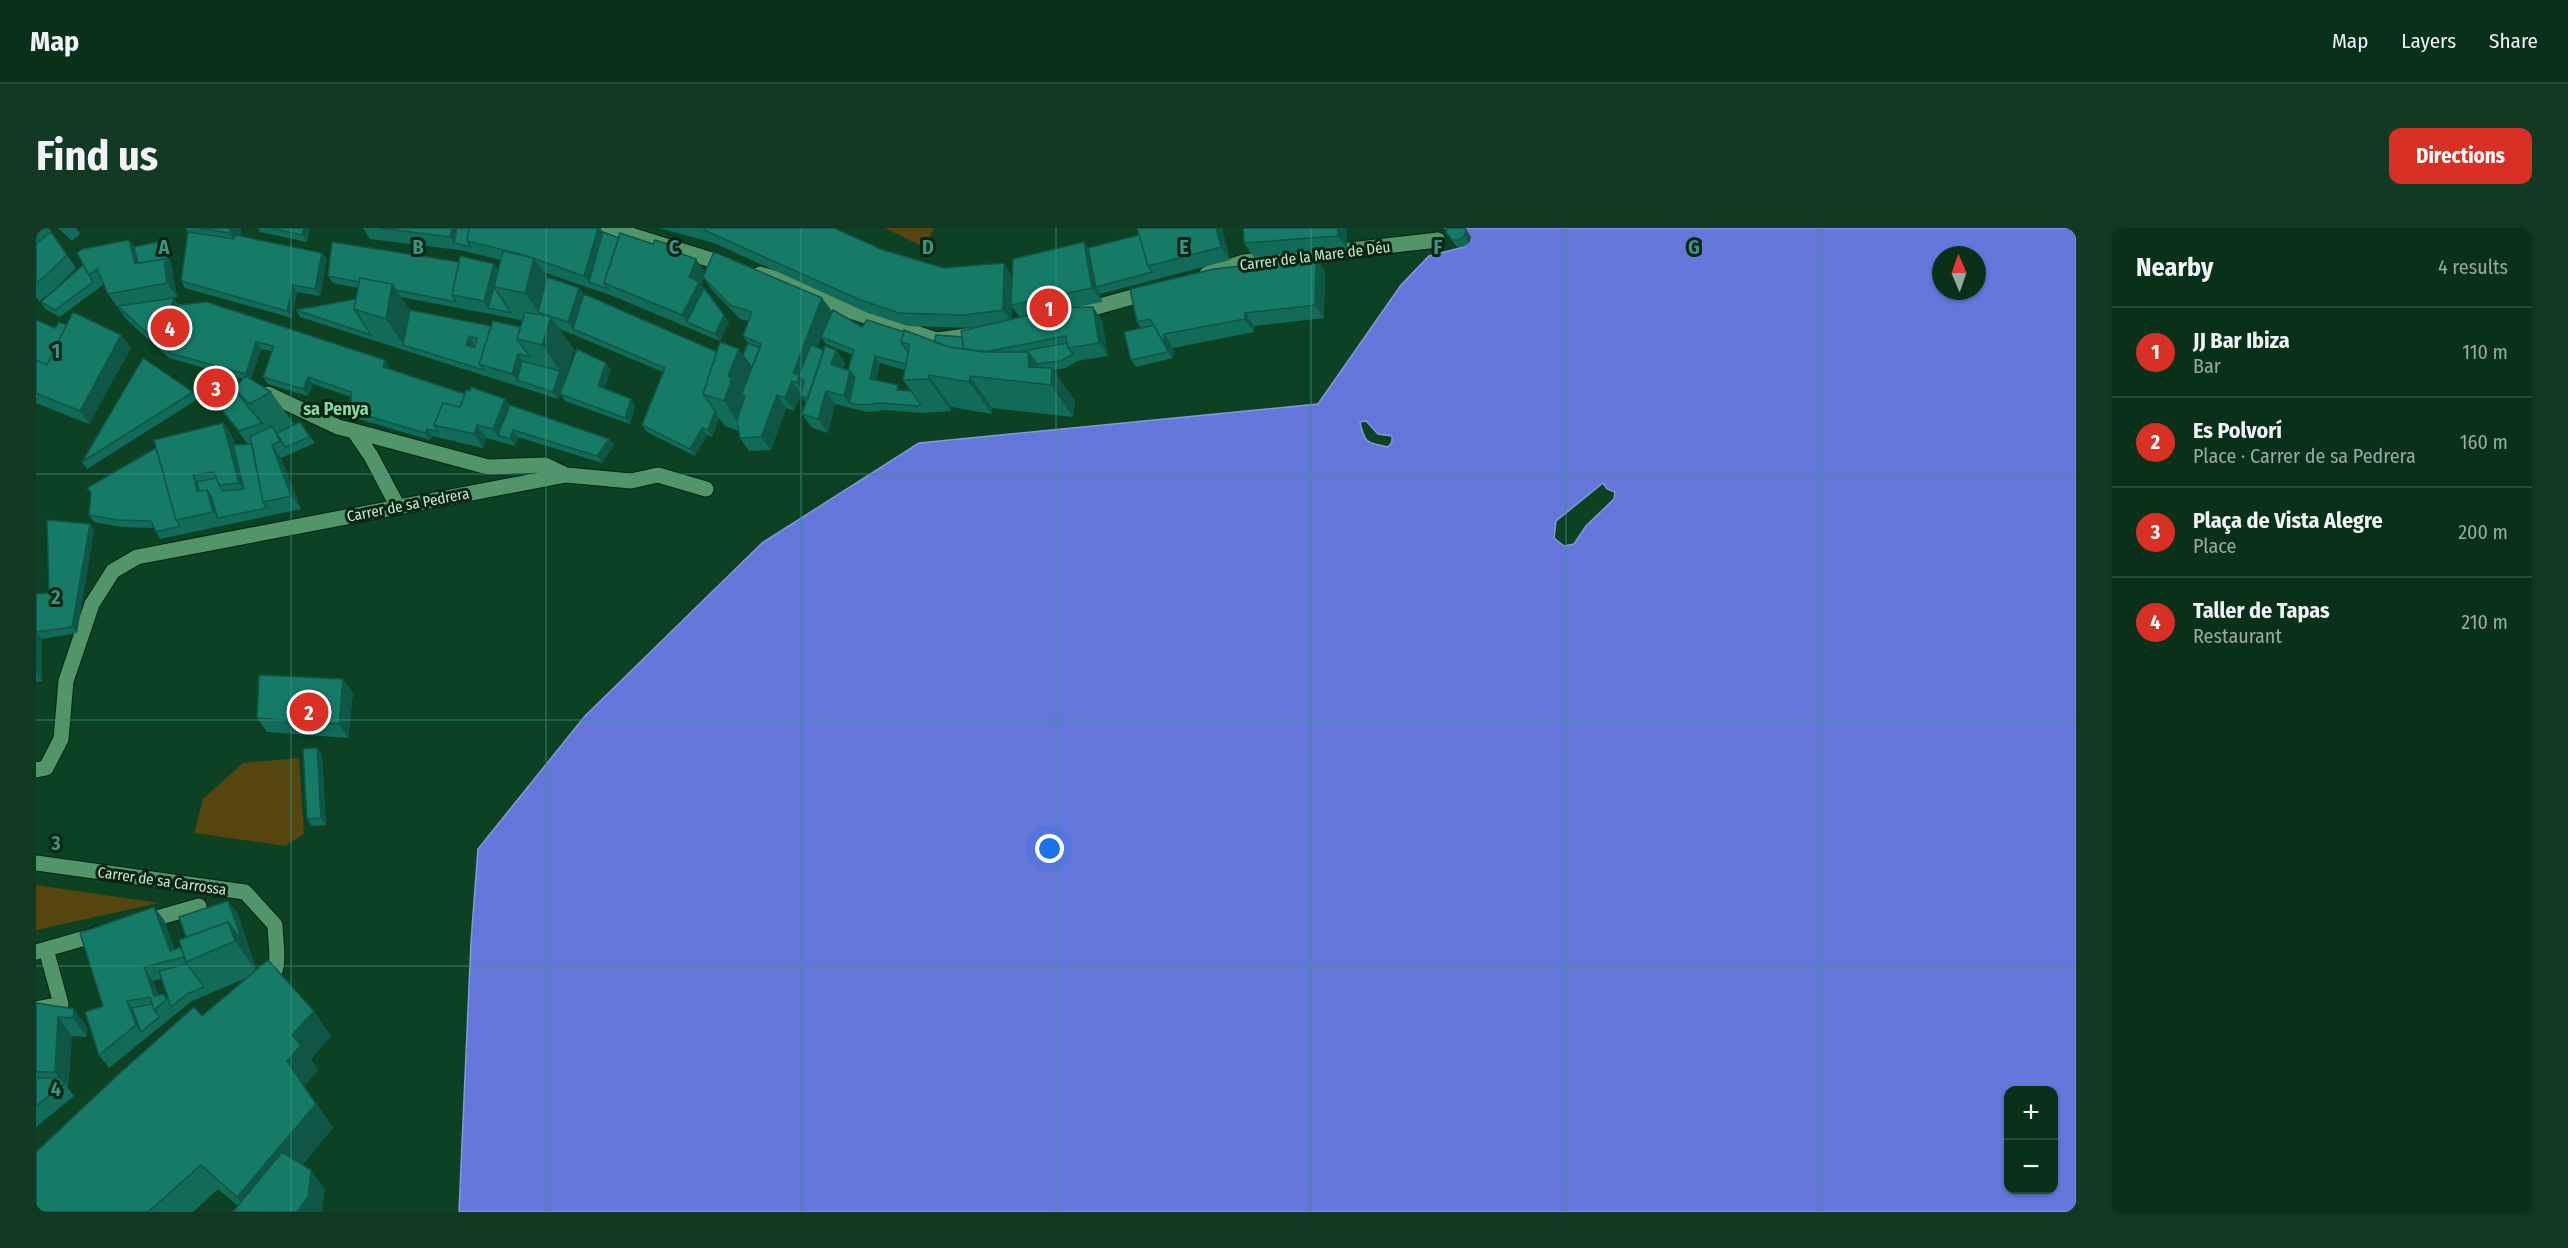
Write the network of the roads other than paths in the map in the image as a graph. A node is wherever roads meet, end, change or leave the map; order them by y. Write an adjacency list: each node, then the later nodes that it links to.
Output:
1 (608, 228): 6 (street)
2 (1438, 240): 3 (street, Carrer de la Mare de Déu)
3 (1188, 280)
4 (1166, 287): 5 (street)
5 (1063, 316)
6 (994, 332)
7 (268, 394): 8 (street)
8 (354, 431): 9 (street); 11 (street)
9 (566, 475): 10 (street, Carrer de sa Pedrera); 11 (street, Carrer de sa Pedrera)
10 (706, 489)
11 (398, 507): 12 (street, Carrer de sa Pedrera)
12 (41, 769)
13 (36, 863): 18 (street, Carrer de sa Carrossa)
14 (199, 906): 15 (street, Carrer de sa Carrossa)
15 (131, 925)
16 (109, 932): 17 (street)
17 (41, 951): 19 (street)
18 (251, 994)
19 (36, 1009)

